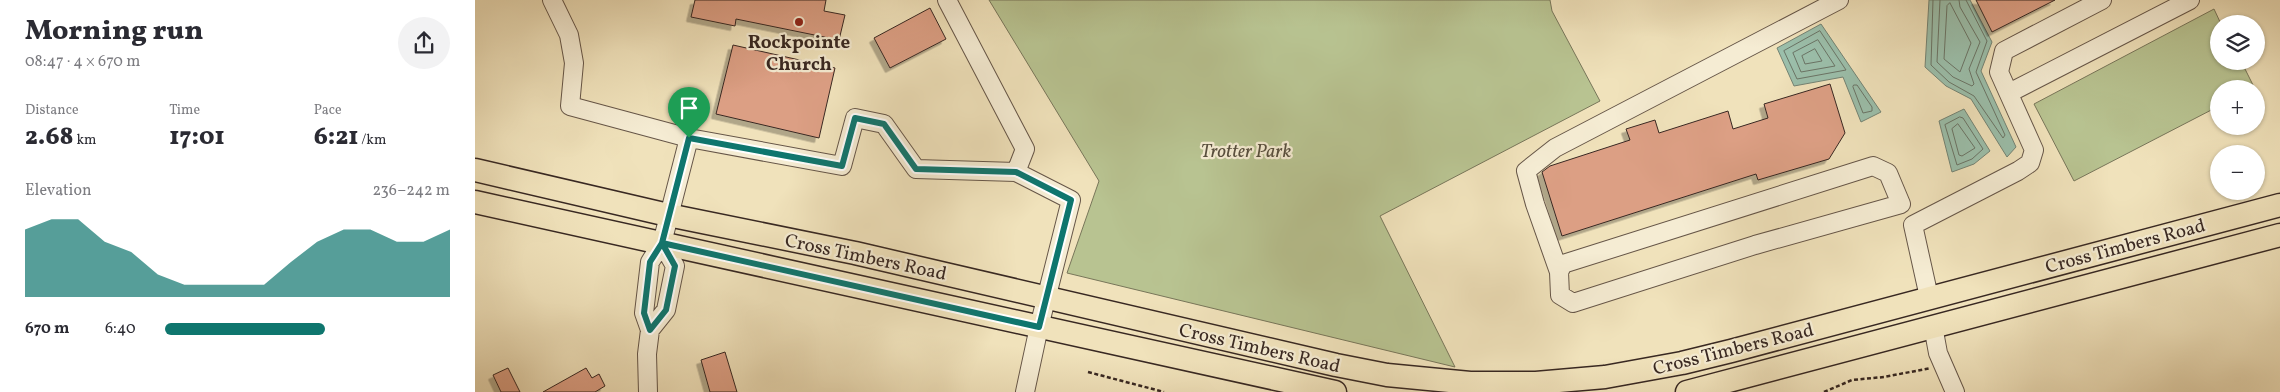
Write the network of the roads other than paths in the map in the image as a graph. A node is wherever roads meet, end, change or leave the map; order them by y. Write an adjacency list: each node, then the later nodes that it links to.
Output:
1 (552, 0): 7 (street)
2 (947, 0): 9 (street)
3 (1839, 0): 17 (street)
4 (2102, 0): 6 (street)
5 (2190, 0): 6 (street)
6 (2009, 93): 14 (street)
7 (689, 138): 9 (street); 13 (street)
8 (475, 170): 13 (main road, Cross Timbers Road)
9 (1016, 172): 19 (street)
10 (475, 202): 16 (main road, Cross Timbers Road)
11 (1901, 204): 14 (street); 17 (street); 17 (street)
12 (2280, 205): 18 (main road, Cross Timbers Road)
13 (668, 215): 16 (street); 19 (main road, Cross Timbers Road)
14 (1913, 225): 18 (street)
15 (2280, 235): 20 (main road, Cross Timbers Road)
16 (662, 243): 21 (main road, Cross Timbers Road); 22 (street); 22 (street)
17 (1559, 272)
18 (1929, 297): 19 (main road, Cross Timbers Road); 20 (main road)
19 (1047, 298): 21 (street)
20 (1933, 326): 26 (main road, Cross Timbers Road); 27 (street)
21 (1039, 327): 24 (street); 25 (main road, Cross Timbers Road)
22 (650, 330): 23 (street)
23 (648, 392)
24 (1025, 392)
25 (1332, 392)
26 (1687, 392)
27 (1955, 392)

